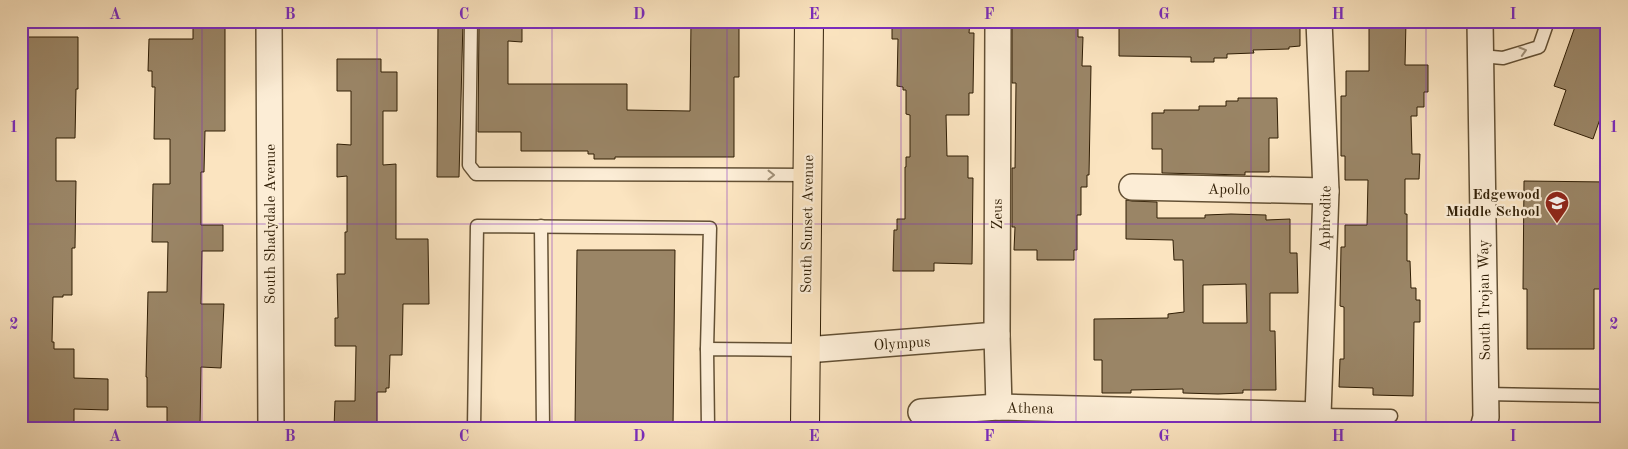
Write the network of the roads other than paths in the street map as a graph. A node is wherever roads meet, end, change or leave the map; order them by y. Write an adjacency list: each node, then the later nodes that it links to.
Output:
1 (269, 21): 22 (street, South Shadydale Avenue)
2 (471, 21): 9 (lane, one-way to 9)
3 (809, 21): 9 (main road, South Sunset Avenue)
4 (998, 21): 13 (street, Zeus)
5 (1319, 21): 11 (street, Aphrodite)
6 (1480, 21): 8 (street, South Trojan Way)
7 (1548, 21): 8 (lane, one-way to 7)
8 (1481, 56): 16 (street, South Trojan Way)
9 (808, 175): 15 (main road, South Sunset Avenue)
10 (1132, 187): 11 (street, Apollo)
11 (1326, 191): 20 (street, Aphrodite)
12 (541, 226): 14 (lane); 23 (lane); 24 (lane)
13 (997, 335): 15 (street, Olympus); 18 (street, Zeus)
14 (708, 349): 15 (lane); 25 (lane)
15 (806, 350): 26 (main road, South Sunset Avenue)
16 (1486, 394): 17 (lane); 27 (street, South Trojan Way)
17 (1607, 396)
18 (999, 407): 19 (street, Athena); 20 (street, Athena)
19 (921, 412)
20 (1318, 414): 21 (lane)
21 (1391, 416)
22 (271, 428)
23 (474, 428)
24 (543, 428)
25 (708, 428)
26 (805, 428)
27 (1483, 428)

